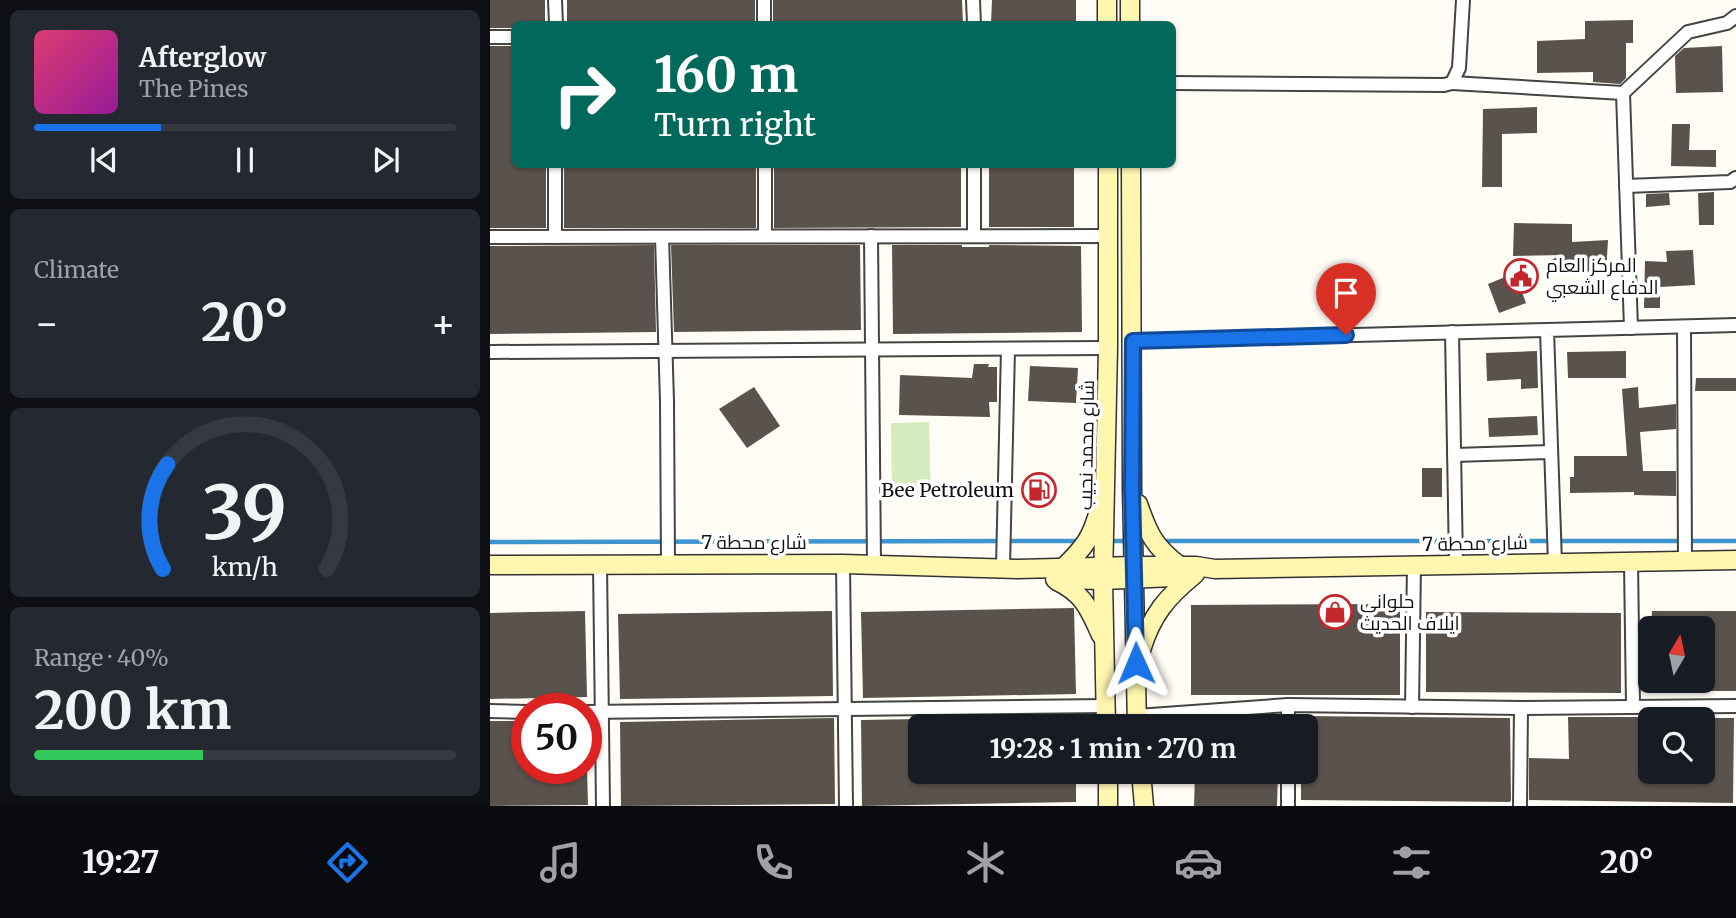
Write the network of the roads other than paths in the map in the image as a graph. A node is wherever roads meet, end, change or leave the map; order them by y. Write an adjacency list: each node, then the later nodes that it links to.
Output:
1 (555, 0): 8 (street)
2 (764, 0): 9 (street)
3 (973, 0): 10 (street)
4 (1107, 0): 11 (main road)
5 (1130, 0): 12 (main road)
6 (1463, 0): 16 (street)
7 (1736, 16): 17 (street)
8 (556, 21)
9 (764, 21)
10 (974, 21)
11 (1107, 21)
12 (1130, 21)
13 (490, 37): 14 (street)
14 (511, 37)
15 (1176, 83): 16 (street)
16 (1452, 83): 17 (street)
17 (1623, 93): 24 (street)
18 (555, 168): 30 (street)
19 (765, 168): 25 (street)
20 (974, 168): 27 (street)
21 (1108, 168): 28 (main road, شارع محمد نجيب)
22 (1131, 168): 37 (main road)
23 (1736, 178): 24 (street)
24 (1626, 186): 33 (street)
25 (765, 236): 26 (street); 31 (street)
26 (872, 236): 27 (street); 39 (street)
27 (974, 236): 28 (street)
28 (1108, 236): 38 (main road, شارع محمد نجيب)
29 (490, 237): 30 (street)
30 (555, 237): 31 (street)
31 (662, 237): 41 (street)
32 (1736, 325): 34 (street)
33 (1631, 327): 34 (street); 35 (street)
34 (1684, 327): 49 (street)
35 (1547, 330): 36 (street); 43 (street)
36 (1452, 332): 37 (street); 44 (street)
37 (1133, 341): 46 (main road)
38 (1108, 348): 40 (street); 45 (main road, شارع محمد نجيب)
39 (873, 349): 40 (street); 41 (street); 54 (street)
40 (1008, 349): 58 (street)
41 (665, 350): 42 (street); 50 (street)
42 (490, 352)
43 (1551, 452): 44 (street); 51 (street)
44 (1454, 456): 56 (street)
45 (1105, 486): 60 (main road); 62 (main road, شارع محمد نجيب)
46 (1132, 488): 59 (main road); 61 (main road)
47 (1736, 561): 49 (main road, شارع محطة 7)
48 (1631, 562): 49 (main road, شارع محطة 7); 51 (main road, شارع محطة 7); 67 (street)
49 (1685, 562)
50 (668, 563): 52 (main road, شارع محطة 7); 53 (main road, شارع محطة 7)
51 (1555, 563): 56 (main road, شارع محطة 7)
52 (600, 564): 57 (main road, شارع محطة 7); 65 (street)
53 (843, 564): 54 (main road, شارع محطة 7); 72 (street)
54 (874, 564): 58 (main road, شارع محطة 7)
55 (1414, 564): 56 (main road, شارع محطة 7); 59 (main road, شارع محطة 7); 70 (street)
56 (1456, 564)
57 (490, 565)
58 (1011, 568): 60 (main road, شارع محطة 7)
59 (1187, 570): 61 (main road, شارع محطة 7); 64 (main road)
60 (1058, 573): 62 (main road, شارع محطة 7); 63 (main road)
61 (1134, 573): 62 (main road, شارع محطة 7); 64 (main road)
62 (1104, 574): 63 (main road, شارع محمد نجيب)
63 (1105, 644): 68 (main road, شارع محمد نجيب)
64 (1136, 663): 77 (main road)
65 (602, 693)
66 (1288, 705): 70 (street); 78 (street); 79 (street)
67 (1633, 705): 69 (street); 71 (street)
68 (1106, 706): 72 (street); 76 (main road, شارع محمد نجيب)
69 (1736, 706)
70 (1412, 707): 71 (street)
71 (1521, 708): 88 (street)
72 (845, 709): 75 (street); 84 (street)
73 (490, 711): 74 (street)
74 (511, 712)
75 (602, 712): 83 (street)
76 (1106, 714)
77 (1137, 714)
78 (1203, 714)
79 (1288, 714)
80 (1108, 784): 85 (main road)
81 (1142, 784): 86 (main road)
82 (1288, 784): 87 (street)
83 (603, 806)
84 (846, 806)
85 (1108, 806)
86 (1144, 806)
87 (1288, 806)
88 (1520, 806)

